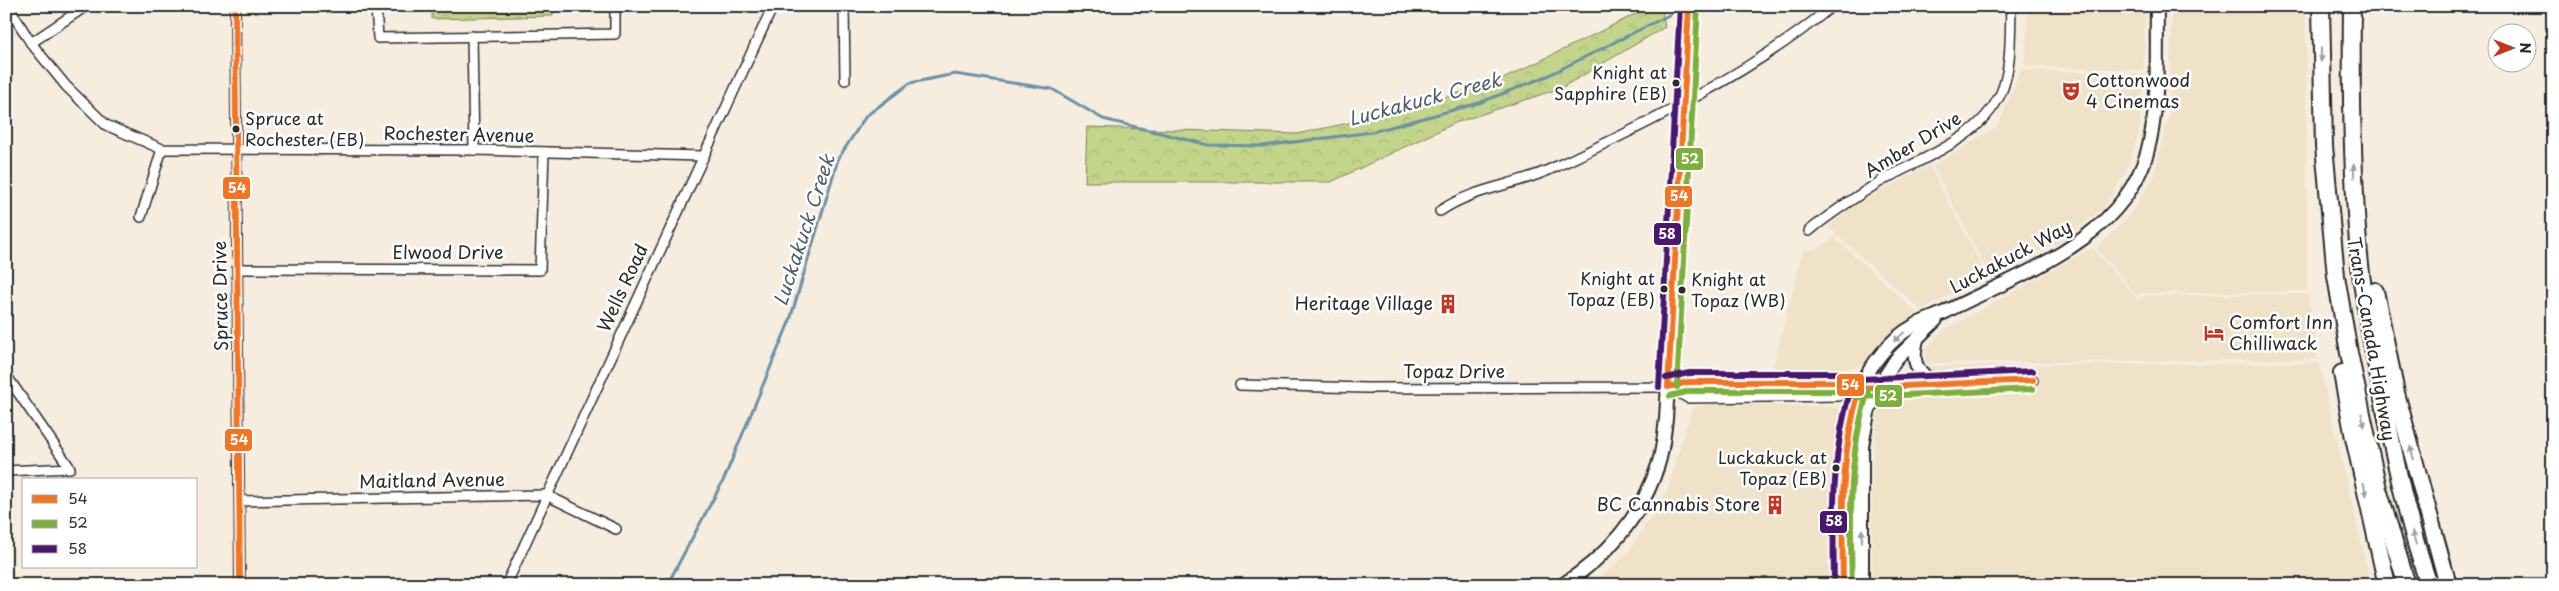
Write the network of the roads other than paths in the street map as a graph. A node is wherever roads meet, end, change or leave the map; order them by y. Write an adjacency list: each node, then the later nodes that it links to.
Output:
1 (8, 6): 15 (street, Rochester Avenue)
2 (86, 6): 15 (street)
3 (235, 6): 20 (street, Spruce Drive)
4 (376, 6): 14 (street)
5 (615, 6): 14 (street)
6 (773, 6): 23 (street, Wells Road)
7 (844, 6): 16 (street)
8 (1689, 6): 17 (street)
9 (1832, 6): 17 (street)
10 (2011, 6): 27 (street, Amber Drive)
11 (2157, 6): 29 (street, Luckakuck Way)
12 (2322, 6): 18 (highway, Trans-Canada Highway, one-way to 18)
13 (2352, 6): 24 (highway, Trans-Canada Highway, one-way to 13)
14 (472, 36): 21 (street)
15 (30, 43): 19 (street, Rochester Avenue)
16 (845, 80)
17 (1684, 103): 25 (street); 35 (street)
18 (2324, 146): 47 (highway, one-way to 47); 48 (highway, Trans-Canada Highway, one-way to 48)
19 (162, 149): 20 (street, Rochester Avenue); 26 (street)
20 (235, 150): 21 (street, Rochester Avenue); 28 (street, Spruce Drive)
21 (474, 150): 22 (street, Rochester Avenue)
22 (544, 152): 23 (street, Rochester Avenue); 28 (street, Elwood Drive)
23 (702, 156): 39 (street, Wells Road)
24 (2355, 193): 49 (highway, Trans-Canada Highway, one-way to 24); 50 (highway, one-way to 24)
25 (1440, 211)
26 (141, 217)
27 (1809, 230)
28 (238, 269): 40 (street, Spruce Drive)
29 (1942, 314): 30 (street, Luckakuck Way); 37 (street, Luckakuck Way, one-way to 37)
30 (1917, 339): 34 (street); 36 (street, Luckakuck Way)
31 (6, 375): 38 (street)
32 (2033, 380): 34 (street, Topaz Drive)
33 (1240, 385): 35 (street, Topaz Drive)
34 (1936, 385): 36 (street, Topaz Drive)
35 (1668, 387): 37 (street, Topaz Drive); 37 (street, Topaz Drive); 44 (street)
36 (1878, 387): 37 (street, Topaz Drive); 46 (street, Luckakuck Way, one-way to 36)
37 (1860, 388): 45 (street, Luckakuck Way)
38 (6, 471)
39 (546, 495): 40 (street, Maitland Avenue); 41 (street, Maitland Avenue); 43 (street, Wells Road)
40 (240, 501): 42 (street, Spruce Drive)
41 (616, 529)
42 (240, 585)
43 (506, 585)
44 (1562, 585)
45 (1843, 585)
46 (1862, 585)
47 (2387, 585)
48 (2407, 585)
49 (2429, 585)
50 (2448, 585)

